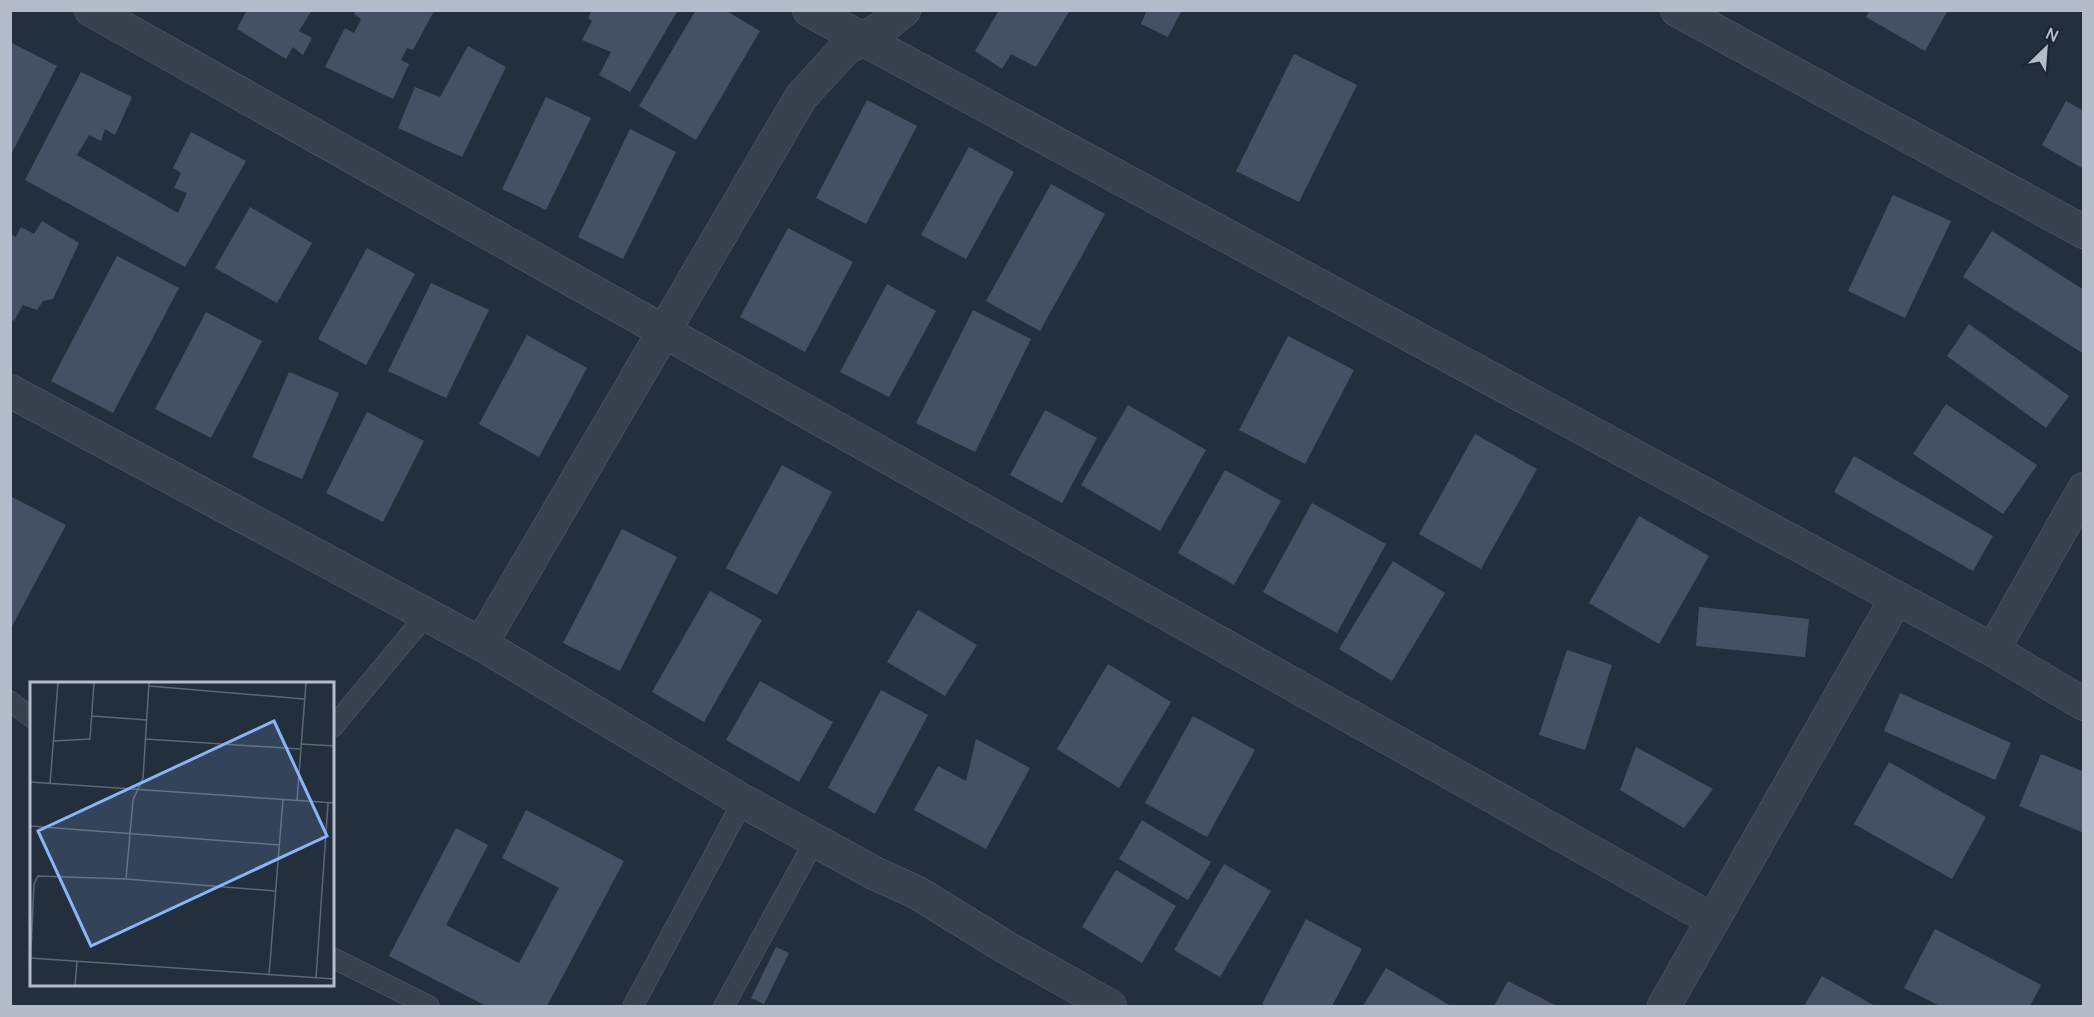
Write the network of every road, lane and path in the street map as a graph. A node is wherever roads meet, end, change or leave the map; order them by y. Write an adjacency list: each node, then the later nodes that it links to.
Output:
1 (91, 10): 7 (street)
2 (809, 10): 5 (street)
3 (904, 10): 5 (street)
4 (1677, 10): 6 (street)
5 (861, 40): 7 (street); 10 (street)
6 (2084, 232)
7 (664, 332): 12 (street); 20 (street)
8 (10, 391): 11 (street)
9 (2084, 489): 13 (street)
10 (1896, 599): 13 (street); 20 (street)
11 (427, 615): 12 (street); 17 (lane)
12 (481, 644): 18 (street)
13 (1993, 651): 15 (street)
14 (10, 700): 16 (lane)
15 (2084, 704)
16 (30, 716)
17 (334, 726)
18 (743, 801): 19 (street); 23 (lane)
19 (814, 840): 24 (lane); 25 (street)
20 (1713, 920): 26 (street)
21 (334, 958): 22 (lane)
22 (429, 1006)
23 (633, 1006)
24 (724, 1006)
25 (1110, 1006)
26 (1664, 1006)

